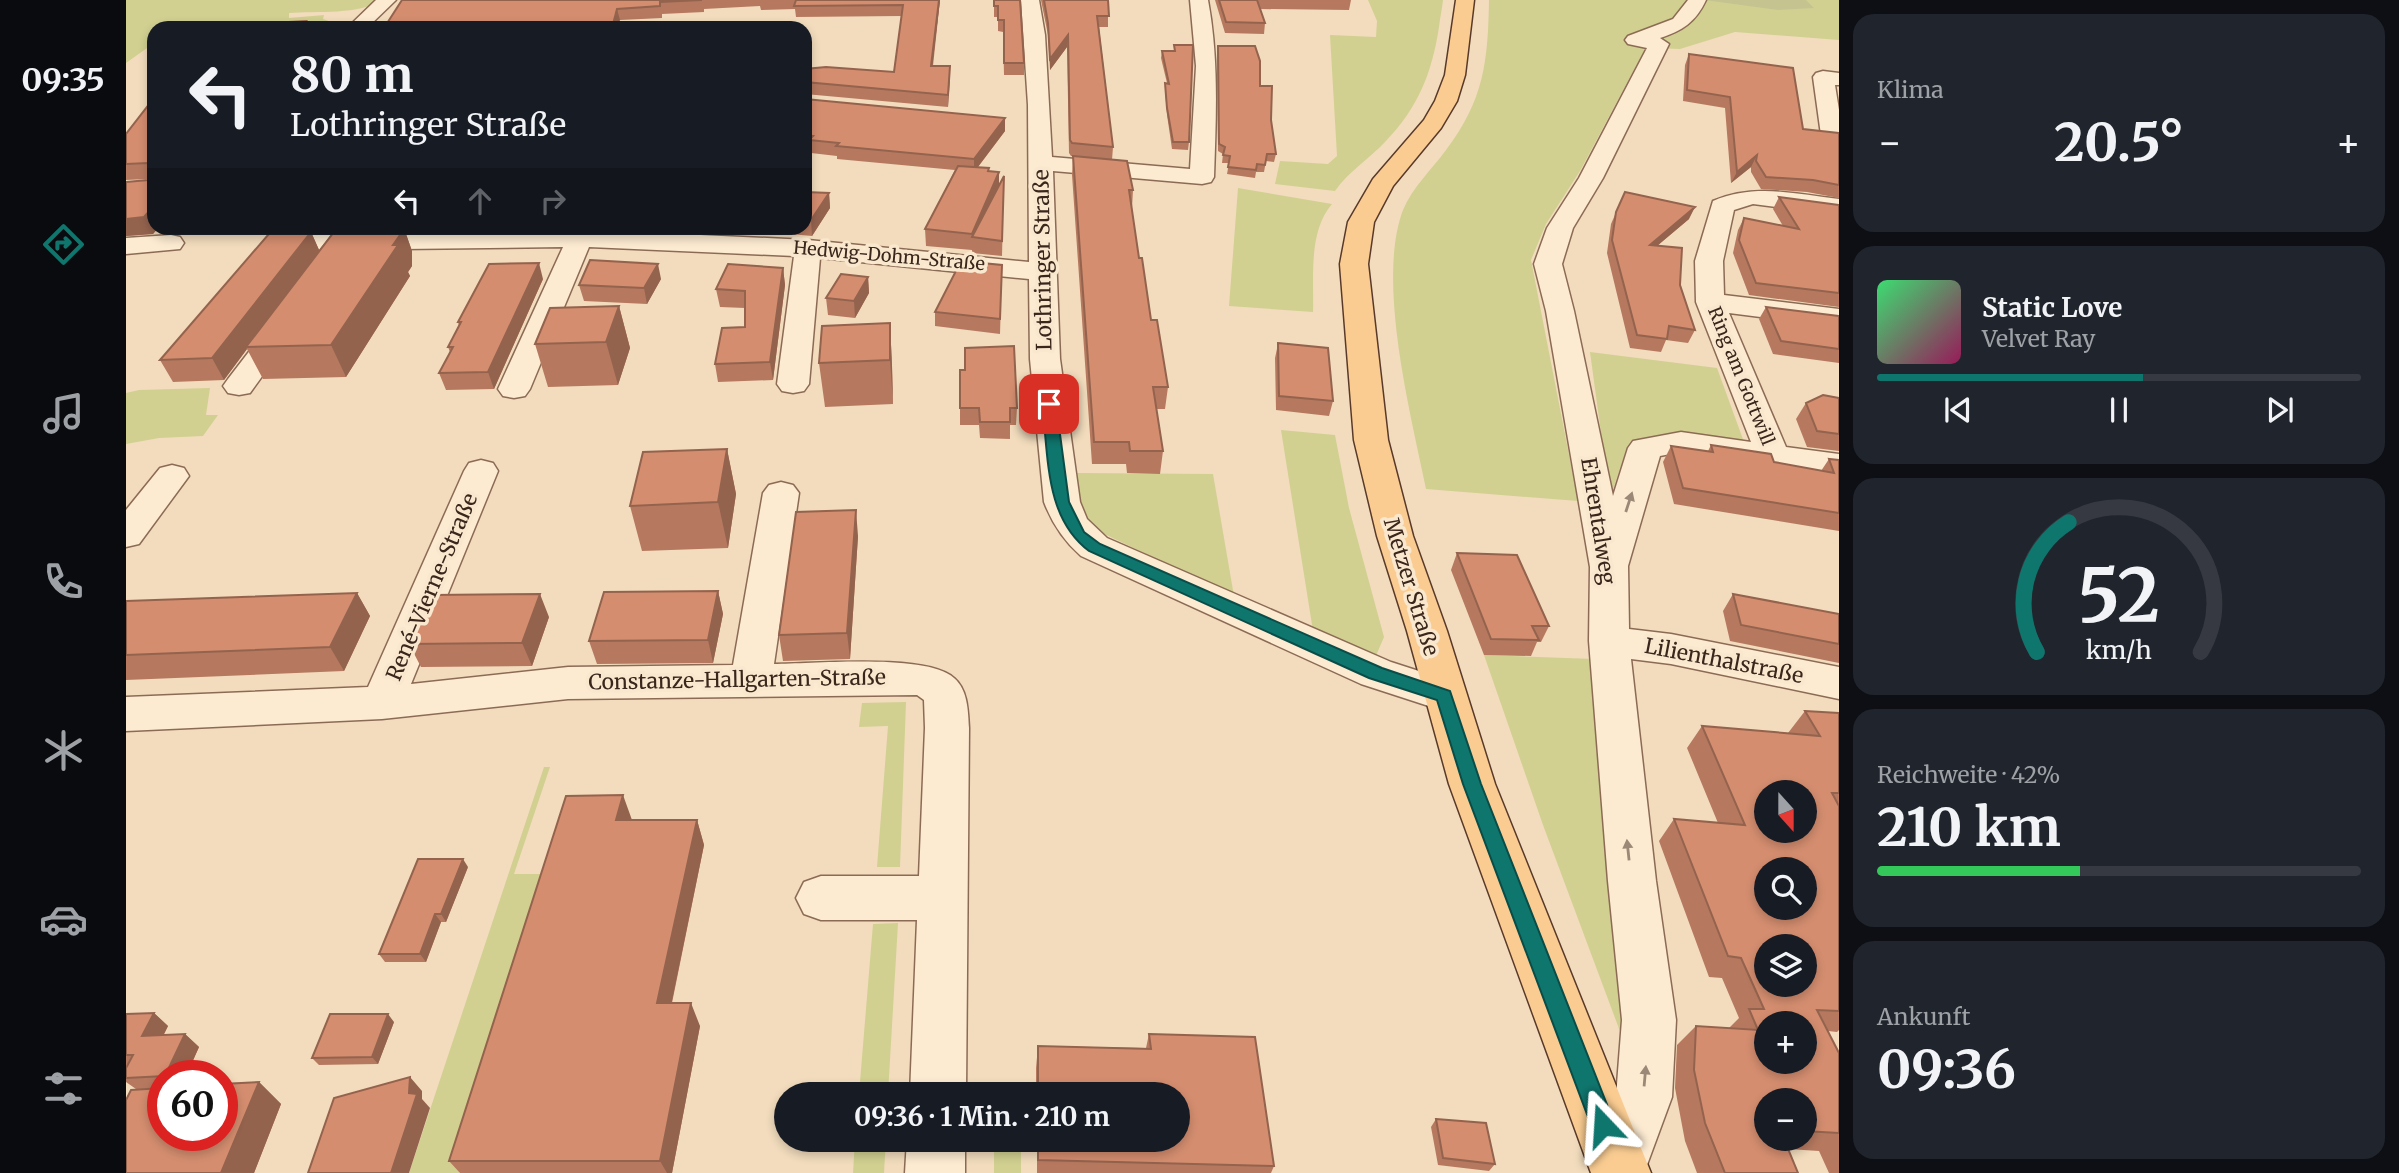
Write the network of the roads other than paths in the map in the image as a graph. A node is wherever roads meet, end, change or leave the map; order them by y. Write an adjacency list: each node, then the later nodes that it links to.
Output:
1 (1030, 0): 9 (street, Lothringer Straße)
2 (1199, 0): 9 (street)
3 (1465, 0): 33 (main road, Metzer Straße)
4 (390, 1): 6 (street)
5 (1697, 1): 29 (street, Ehrentalweg)
6 (365, 21)
7 (1828, 75): 8 (street)
8 (1832, 135)
9 (1041, 163): 17 (street, Lothringer Straße)
10 (1839, 207): 18 (street, Ring am Gottwill)
11 (580, 238): 12 (street, Hedwig-Dohm-Straße); 16 (street, Hedwig-Dohm-Straße); 22 (street)
12 (346, 240): 13 (street, Hedwig-Dohm-Straße); 21 (street)
13 (315, 242)
14 (171, 243): 15 (street)
15 (126, 246)
16 (808, 248): 17 (street, Hedwig-Dohm-Straße); 20 (street)
17 (1042, 272): 33 (street, Lothringer Straße)
18 (1710, 302): 19 (street); 23 (street, Ring am Gottwill)
19 (1839, 318)
20 (793, 384)
21 (239, 386)
22 (514, 389)
23 (1773, 455): 24 (street, Ring am Gottwill); 29 (street, Ring am Gottwill, one-way to 23)
24 (1839, 465)
25 (481, 471): 34 (street, René-Vierne-Straße)
26 (172, 476): 28 (street)
27 (781, 493): 31 (street)
28 (126, 535)
29 (1609, 567): 30 (street, Ehrentalweg)
30 (1609, 641): 32 (street, Lilienthalstraße); 40 (street, Ehrentalweg, one-way to 30)
31 (751, 679): 34 (street, Constanze-Hallgarten-Straße); 37 (street, Constanze-Hallgarten-Straße)
32 (1839, 683)
33 (1444, 695): 40 (main road, Metzer Straße)
34 (382, 703): 35 (street, Constanze-Hallgarten-Straße)
35 (126, 714)
36 (821, 898): 37 (street)
37 (943, 898): 38 (street, Constanze-Hallgarten-Straße)
38 (938, 1082)
39 (936, 1152): 41 (street)
40 (1620, 1168)
41 (935, 1173)

